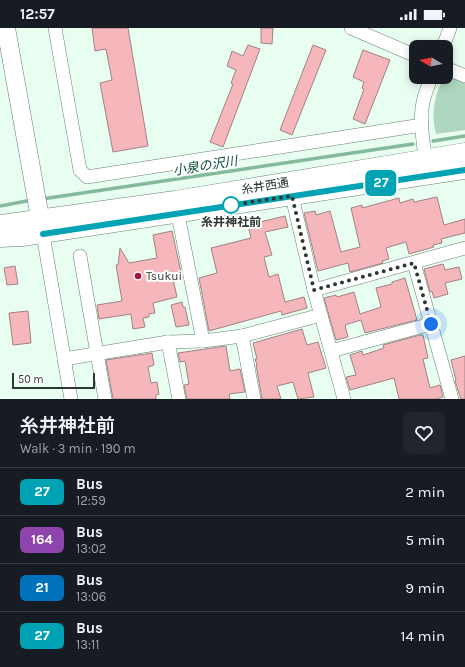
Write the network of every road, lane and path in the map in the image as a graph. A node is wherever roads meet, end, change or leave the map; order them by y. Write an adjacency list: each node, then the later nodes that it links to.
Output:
1 (6, 28): 16 (street)
2 (55, 28): 10 (street)
3 (351, 28): 6 (street)
4 (450, 28): 5 (street)
5 (446, 40)
6 (409, 53)
7 (453, 71): 8 (street)
8 (465, 76)
9 (429, 84): 10 (street)
10 (422, 125): 12 (street)
11 (465, 152): 12 (street, 糸井西通)
12 (427, 167): 13 (street, 糸井西通); 14 (street, 糸井西通)
13 (465, 170)
14 (290, 189): 15 (street, 糸井西通); 22 (street)
15 (176, 206): 16 (street, 糸井西通); 26 (street)
16 (39, 213): 17 (street); 18 (street); 30 (street)
17 (0, 224)
18 (0, 238)
19 (465, 248): 21 (street)
20 (80, 256): 29 (street)
21 (414, 263): 22 (street); 24 (street)
22 (314, 290): 23 (street)
23 (321, 315): 25 (street); 28 (street)
24 (431, 324): 28 (street); 36 (street)
25 (242, 336): 26 (street); 34 (street)
26 (203, 341): 27 (street)
27 (168, 342): 29 (street); 33 (street)
28 (331, 351): 35 (street)
29 (97, 354): 30 (street); 32 (street)
30 (64, 359): 31 (street)
31 (71, 399)
32 (105, 399)
33 (179, 399)
34 (254, 399)
35 (344, 399)
36 (452, 399)

